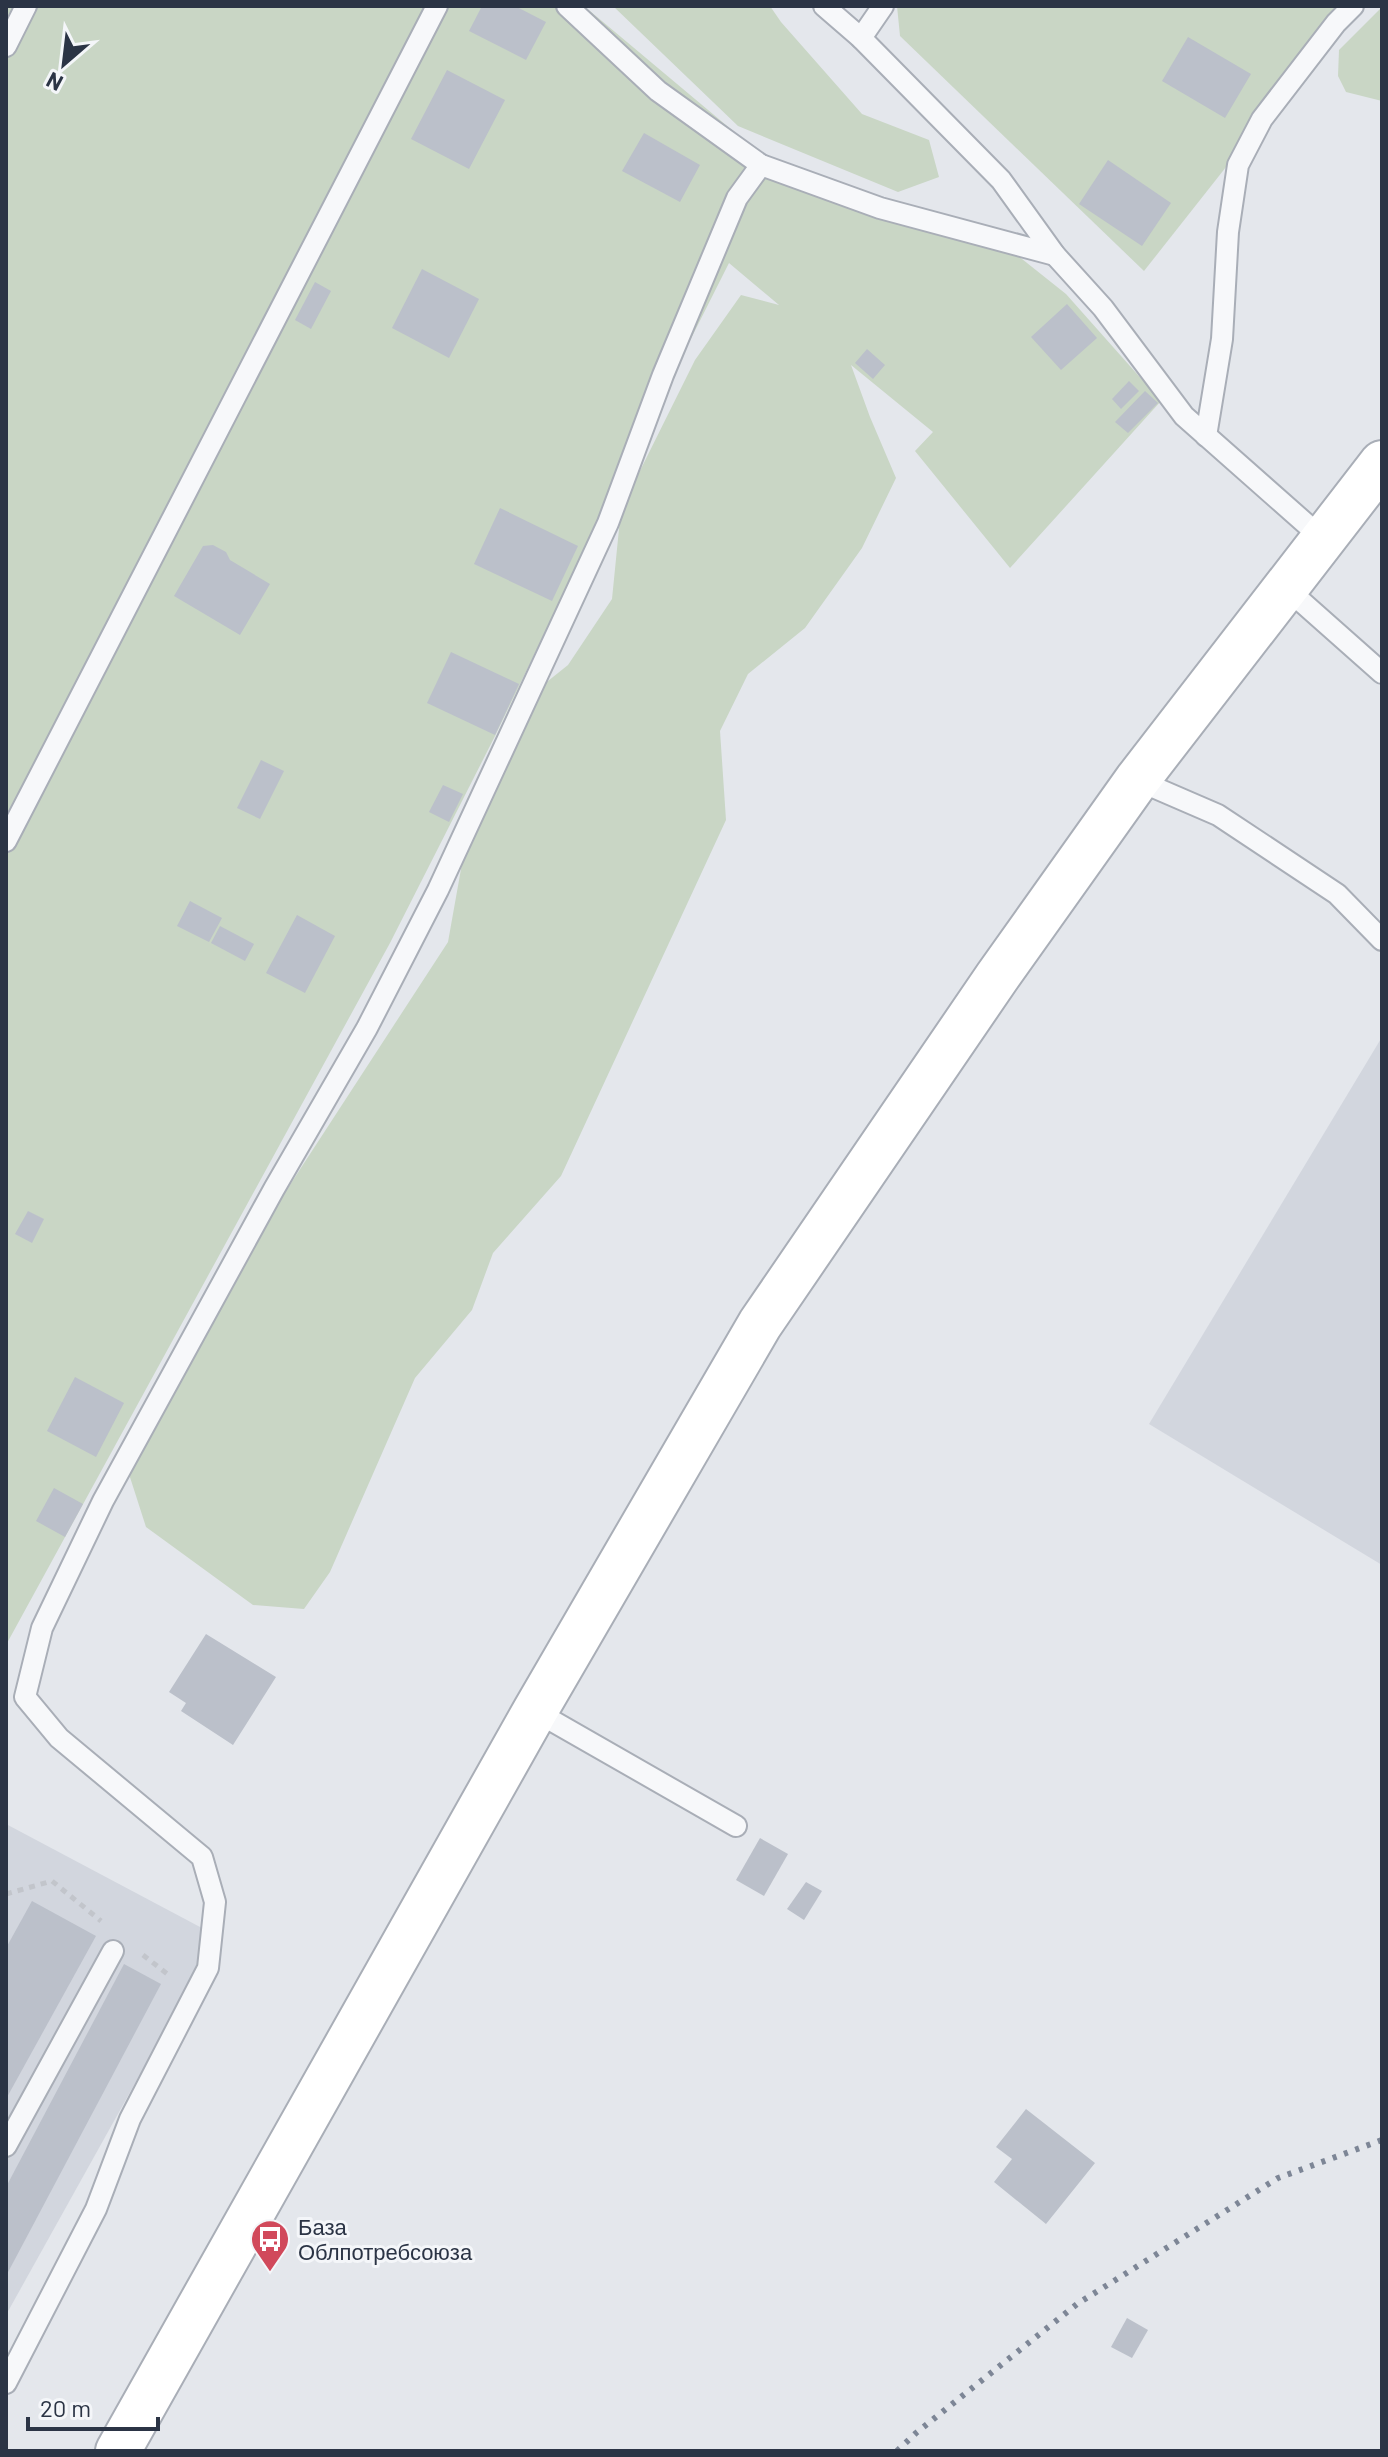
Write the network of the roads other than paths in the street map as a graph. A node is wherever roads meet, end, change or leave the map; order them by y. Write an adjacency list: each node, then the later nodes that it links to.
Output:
1 (26, 6): 8 (lane)
2 (437, 6): 17 (lane)
3 (567, 6): 9 (lane)
4 (824, 6): 7 (lane)
5 (883, 6): 7 (lane)
6 (1353, 6): 11 (lane)
7 (861, 38): 10 (lane)
8 (6, 46)
9 (761, 165): 10 (lane); 23 (lane)
10 (1055, 255): 11 (lane)
11 (1206, 436): 13 (lane)
12 (1382, 463): 13 (street)
13 (1322, 538): 14 (street)
14 (1285, 587): 15 (lane); 16 (street)
15 (1382, 673)
16 (1137, 780): 18 (lane); 19 (street)
17 (6, 841)
18 (1382, 940)
19 (535, 1711): 20 (lane); 24 (street)
20 (736, 1826)
21 (113, 1951): 22 (lane)
22 (6, 2146)
23 (6, 2383)
24 (118, 2451)

